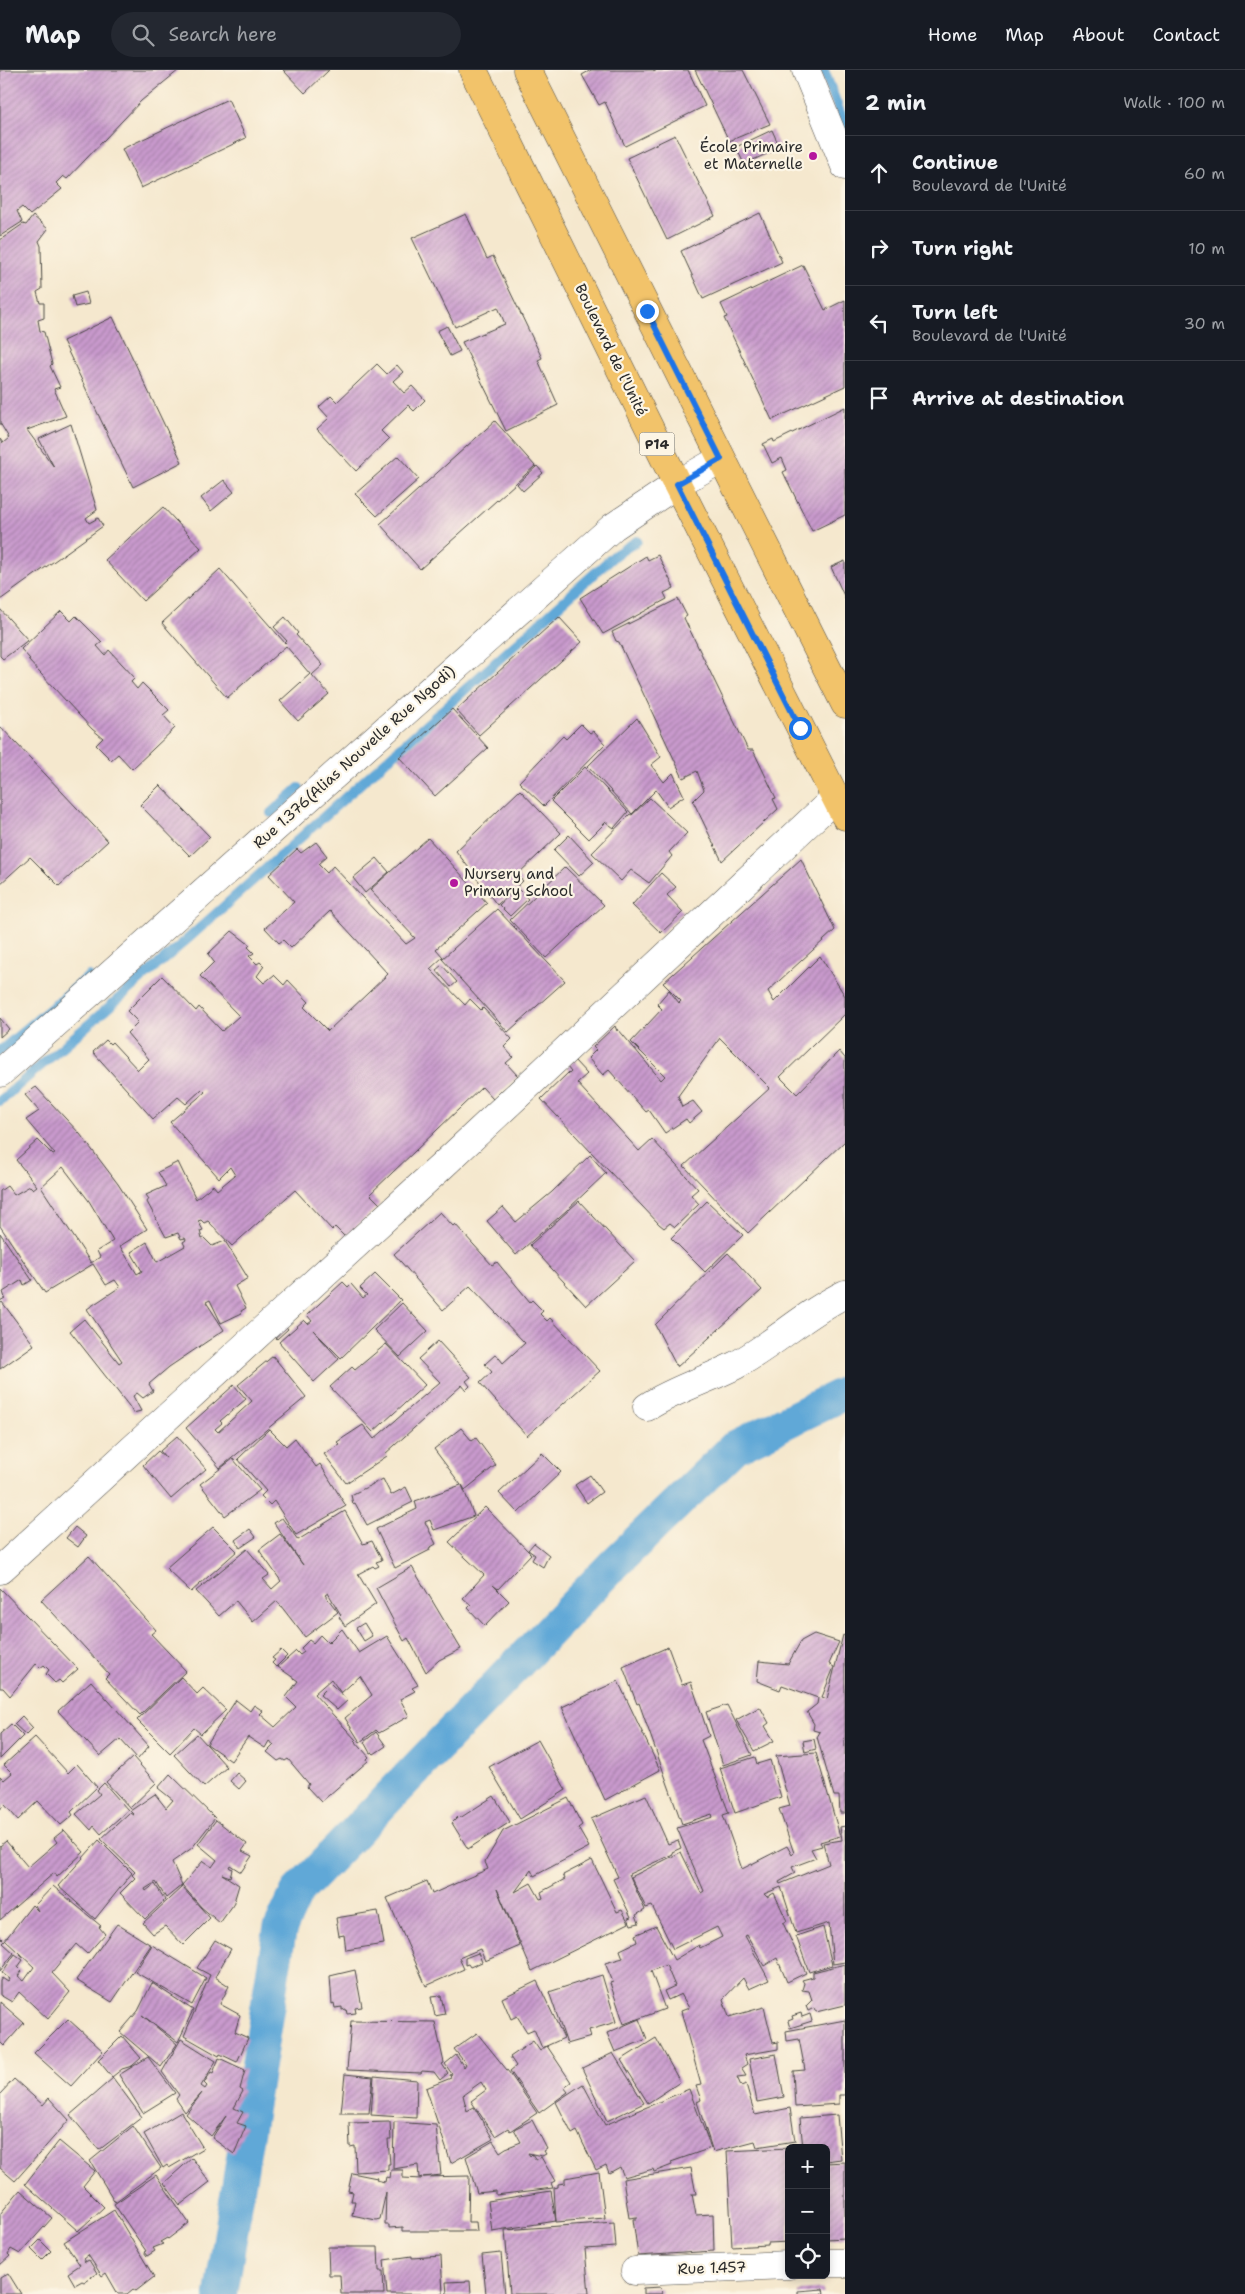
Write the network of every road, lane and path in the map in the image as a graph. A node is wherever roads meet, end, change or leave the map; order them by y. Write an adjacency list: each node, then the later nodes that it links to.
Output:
1 (474, 70): 6 (main road, Boulevard de l'Unité / P14)
2 (527, 70): 5 (main road)
3 (806, 70): 4 (street)
4 (845, 166)
5 (721, 459): 6 (street, Rue 1.376(Alias Nouvelle Rue Ngodi)); 7 (main road)
6 (677, 484): 8 (main road, Boulevard de l'Unité / P14); 9 (street, Rue 1.376(Alias Nouvelle Rue Ngodi))
7 (845, 704)
8 (840, 807): 12 (street)
9 (0, 1073)
10 (845, 1294): 11 (street)
11 (647, 1407)
12 (0, 1570)
13 (845, 2262): 14 (street)
14 (830, 2263)
15 (785, 2265): 16 (street, Rue 1.457)
16 (634, 2271)

